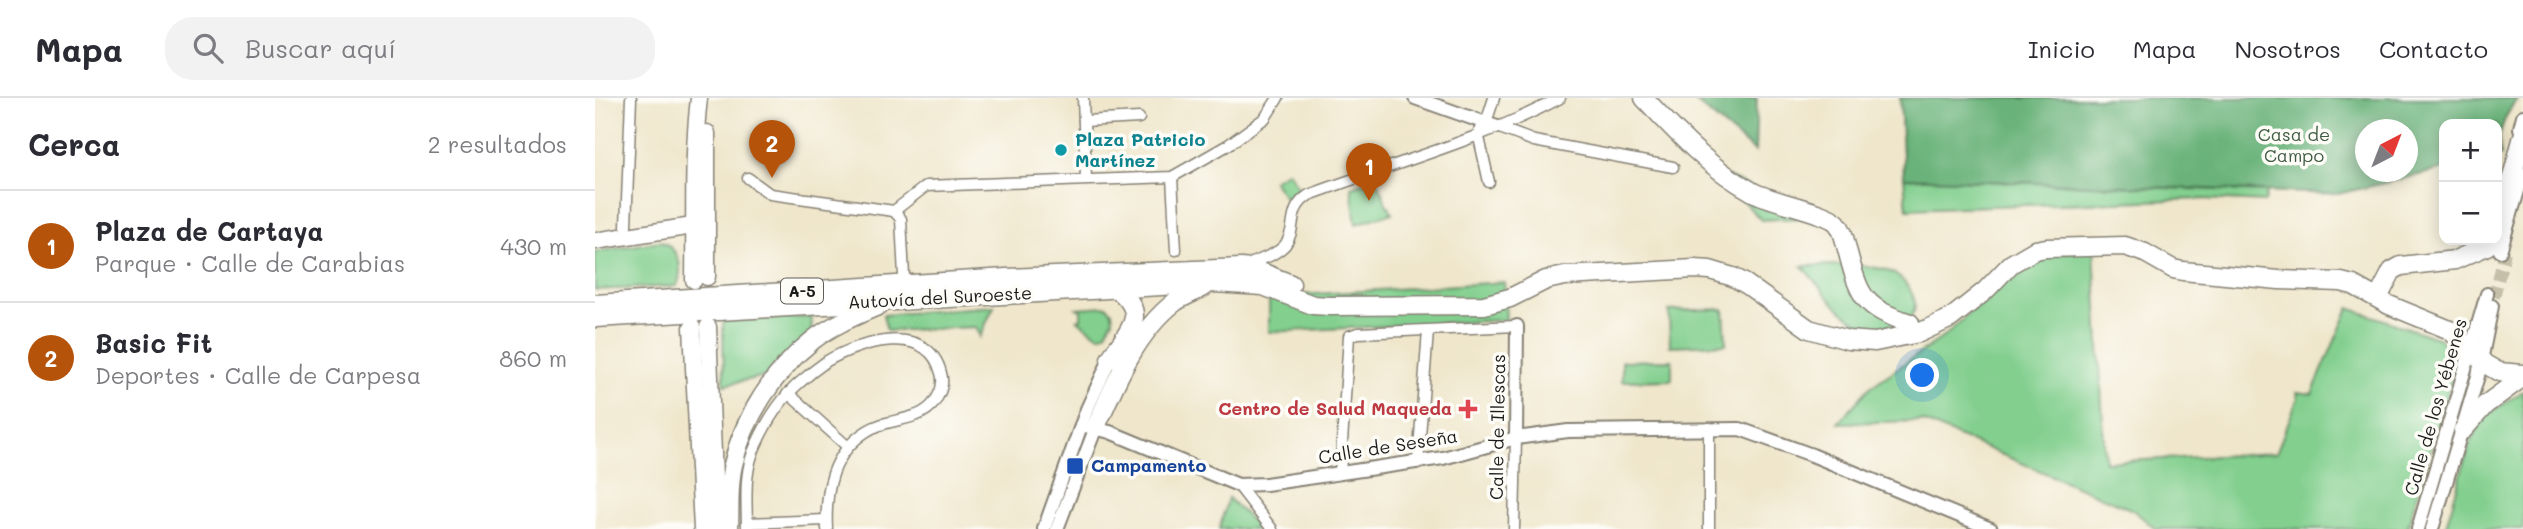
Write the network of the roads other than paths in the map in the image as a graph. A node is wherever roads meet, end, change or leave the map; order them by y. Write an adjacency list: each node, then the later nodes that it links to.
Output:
1 (631, 98): 27 (street)
2 (699, 98): 21 (main road)
3 (709, 98): 25 (main road)
4 (1083, 98): 11 (street)
5 (1277, 98): 16 (street)
6 (1415, 98): 12 (street)
7 (1494, 98): 12 (street)
8 (1560, 98): 12 (street)
9 (1644, 98): 41 (highway)
10 (1139, 118): 11 (street)
11 (1084, 121): 18 (street)
12 (1487, 128): 14 (street); 19 (street); 33 (street)
13 (2522, 130): 22 (highway); 24 (highway)
14 (1673, 167)
15 (2523, 174): 30 (street)
16 (1172, 177): 18 (street); 31 (street)
17 (748, 178): 23 (street)
18 (1086, 179): 23 (street)
19 (1489, 182)
20 (2523, 196): 30 (street)
21 (693, 198): 25 (main road); 26 (main road)
22 (2502, 208)
23 (894, 211): 34 (street)
24 (2502, 212)
25 (701, 222): 26 (main road); 32 (main road); 32 (main road)
26 (671, 225): 27 (main road); 29 (main road); 32 (main road)
27 (626, 226): 28 (main road)
28 (595, 231)
29 (595, 241)
30 (2498, 246): 37 (highway)
31 (1176, 250)
32 (694, 260)
33 (1242, 275): 35 (highway, Autovía del Suroeste / A-5); 37 (highway); 40 (highway, Autovía del Suroeste / A-5); 41 (highway)
34 (904, 276)
35 (1214, 283): 36 (highway, Autovía del Suroeste / A-5); 44 (highway)
36 (1116, 288): 39 (highway, Autovía del Suroeste / A-5); 44 (highway)
37 (2381, 293): 41 (highway); 45 (highway)
38 (2491, 295): 45 (street, Calle de los Yébenes)
39 (889, 301): 40 (highway, Autovía del Suroeste / A-5); 62 (highway)
40 (596, 307)
41 (1910, 323)
42 (1517, 326): 43 (street); 53 (street, Calle de Illescas)
43 (1428, 331): 55 (street); 56 (street)
44 (1128, 346): 46 (highway); 50 (highway)
45 (2477, 350): 47 (highway); 48 (highway); 52 (street, Calle de los Yébenes); 69 (street, Calle de los Yébenes)
46 (1110, 359): 50 (street)
47 (2523, 366)
48 (2523, 375): 52 (highway)
49 (788, 393): 54 (street); 54 (street); 59 (street)
50 (1089, 426): 57 (street, Calle de Seseña); 63 (street); 64 (street)
51 (1709, 428): 53 (street, Calle de Seseña); 67 (street); 68 (street, Calle de Seseña)
52 (2463, 430): 70 (street, Calle de los Yébenes)
53 (1516, 438): 55 (street, Calle de Seseña); 66 (street, Calle de Illescas)
54 (848, 447): 58 (street)
55 (1418, 462): 56 (street, Calle de Seseña)
56 (1340, 473): 57 (street, Calle de Seseña)
57 (1238, 485): 65 (street)
58 (826, 524): 59 (street)
59 (747, 526)
60 (702, 529): 61 (main road)
61 (716, 529)
62 (729, 529)
63 (1044, 529)
64 (1057, 529)
65 (1272, 529)
66 (1514, 529)
67 (1709, 529)
68 (1991, 529)
69 (2418, 529)
70 (2432, 529)

